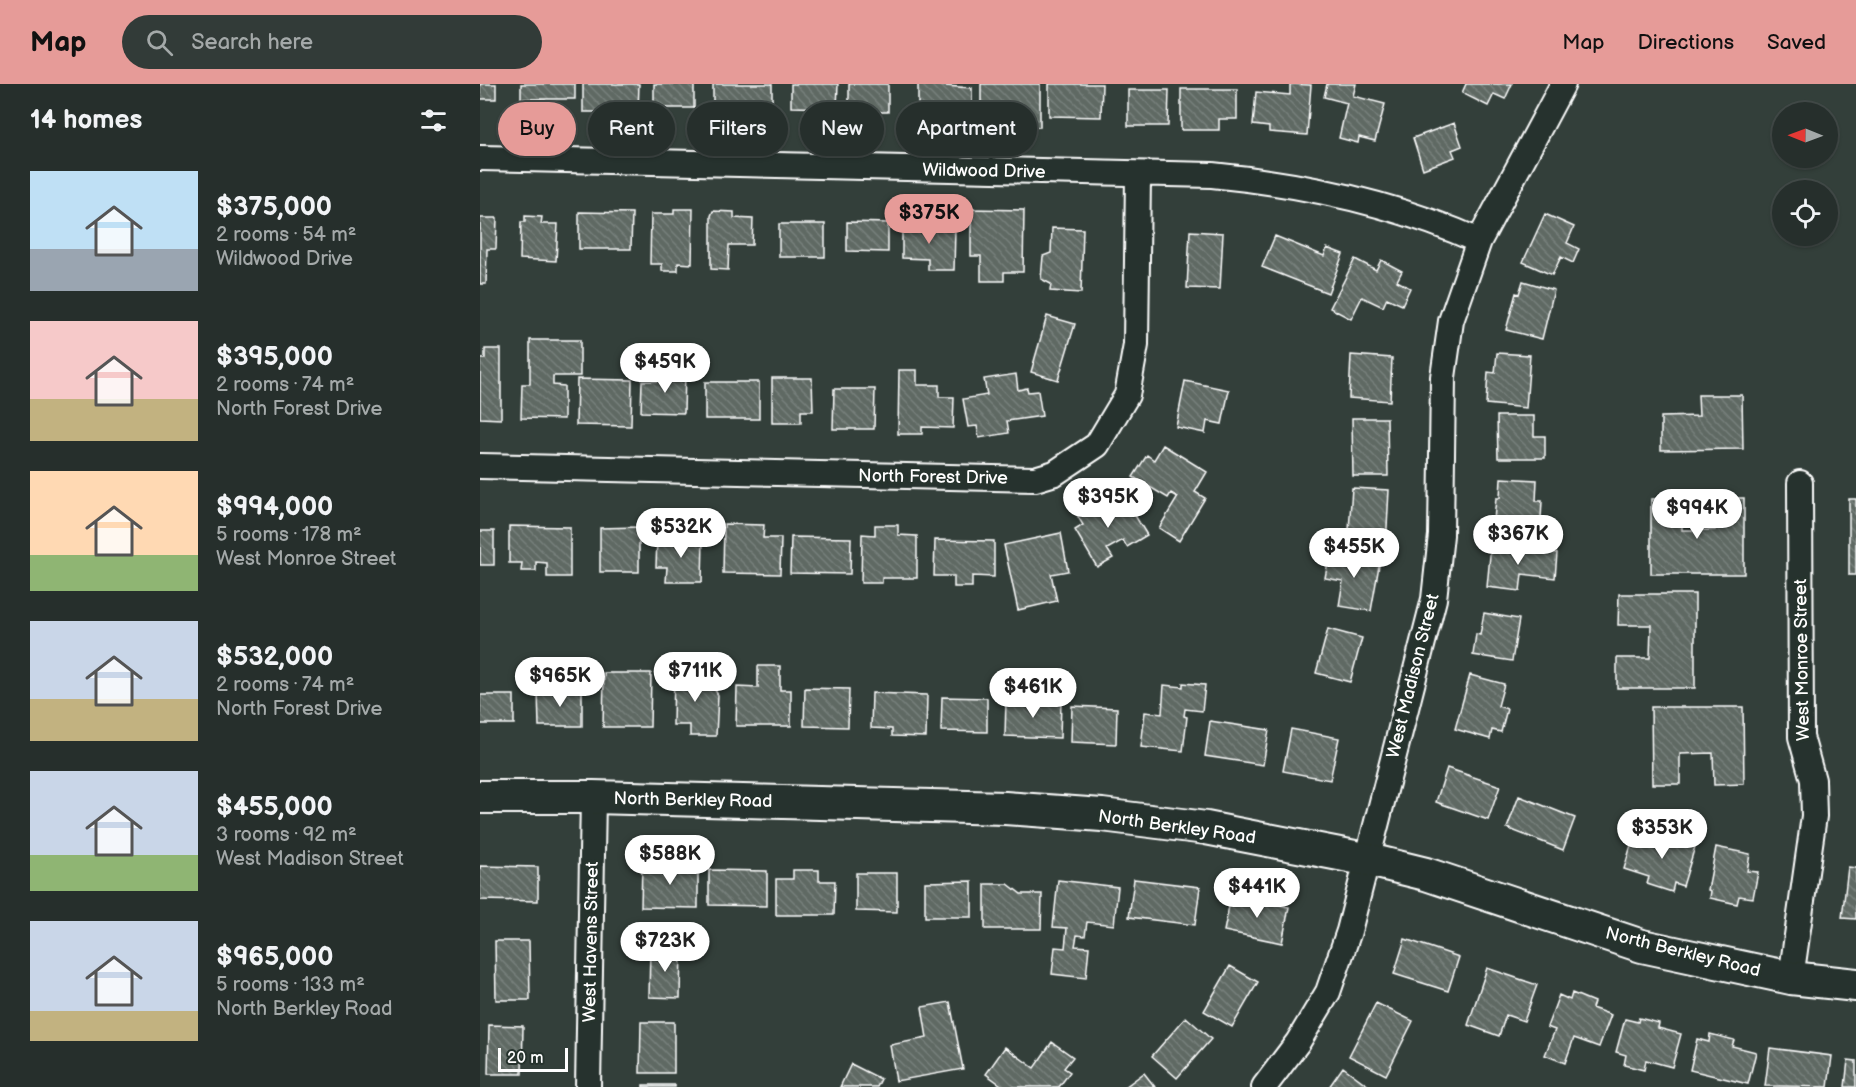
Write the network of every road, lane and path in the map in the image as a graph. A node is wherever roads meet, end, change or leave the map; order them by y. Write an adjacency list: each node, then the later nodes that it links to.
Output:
1 (1563, 84): 4 (street, West Madison Street)
2 (480, 158): 3 (street, Wildwood Drive)
3 (1138, 175): 4 (street, Wildwood Drive); 5 (street, North Forest Drive)
4 (1479, 241): 9 (street, West Madison Street)
5 (480, 466)
6 (1800, 483): 10 (street, West Monroe Street)
7 (480, 797): 8 (street, North Berkley Road)
8 (593, 797): 9 (street, North Berkley Road); 12 (street, West Havens Street)
9 (1365, 859): 10 (street, North Berkley Road); 13 (street, West Madison Street)
10 (1791, 978): 11 (street, North Berkley Road)
11 (1856, 985)
12 (588, 1087)
13 (1264, 1087)

